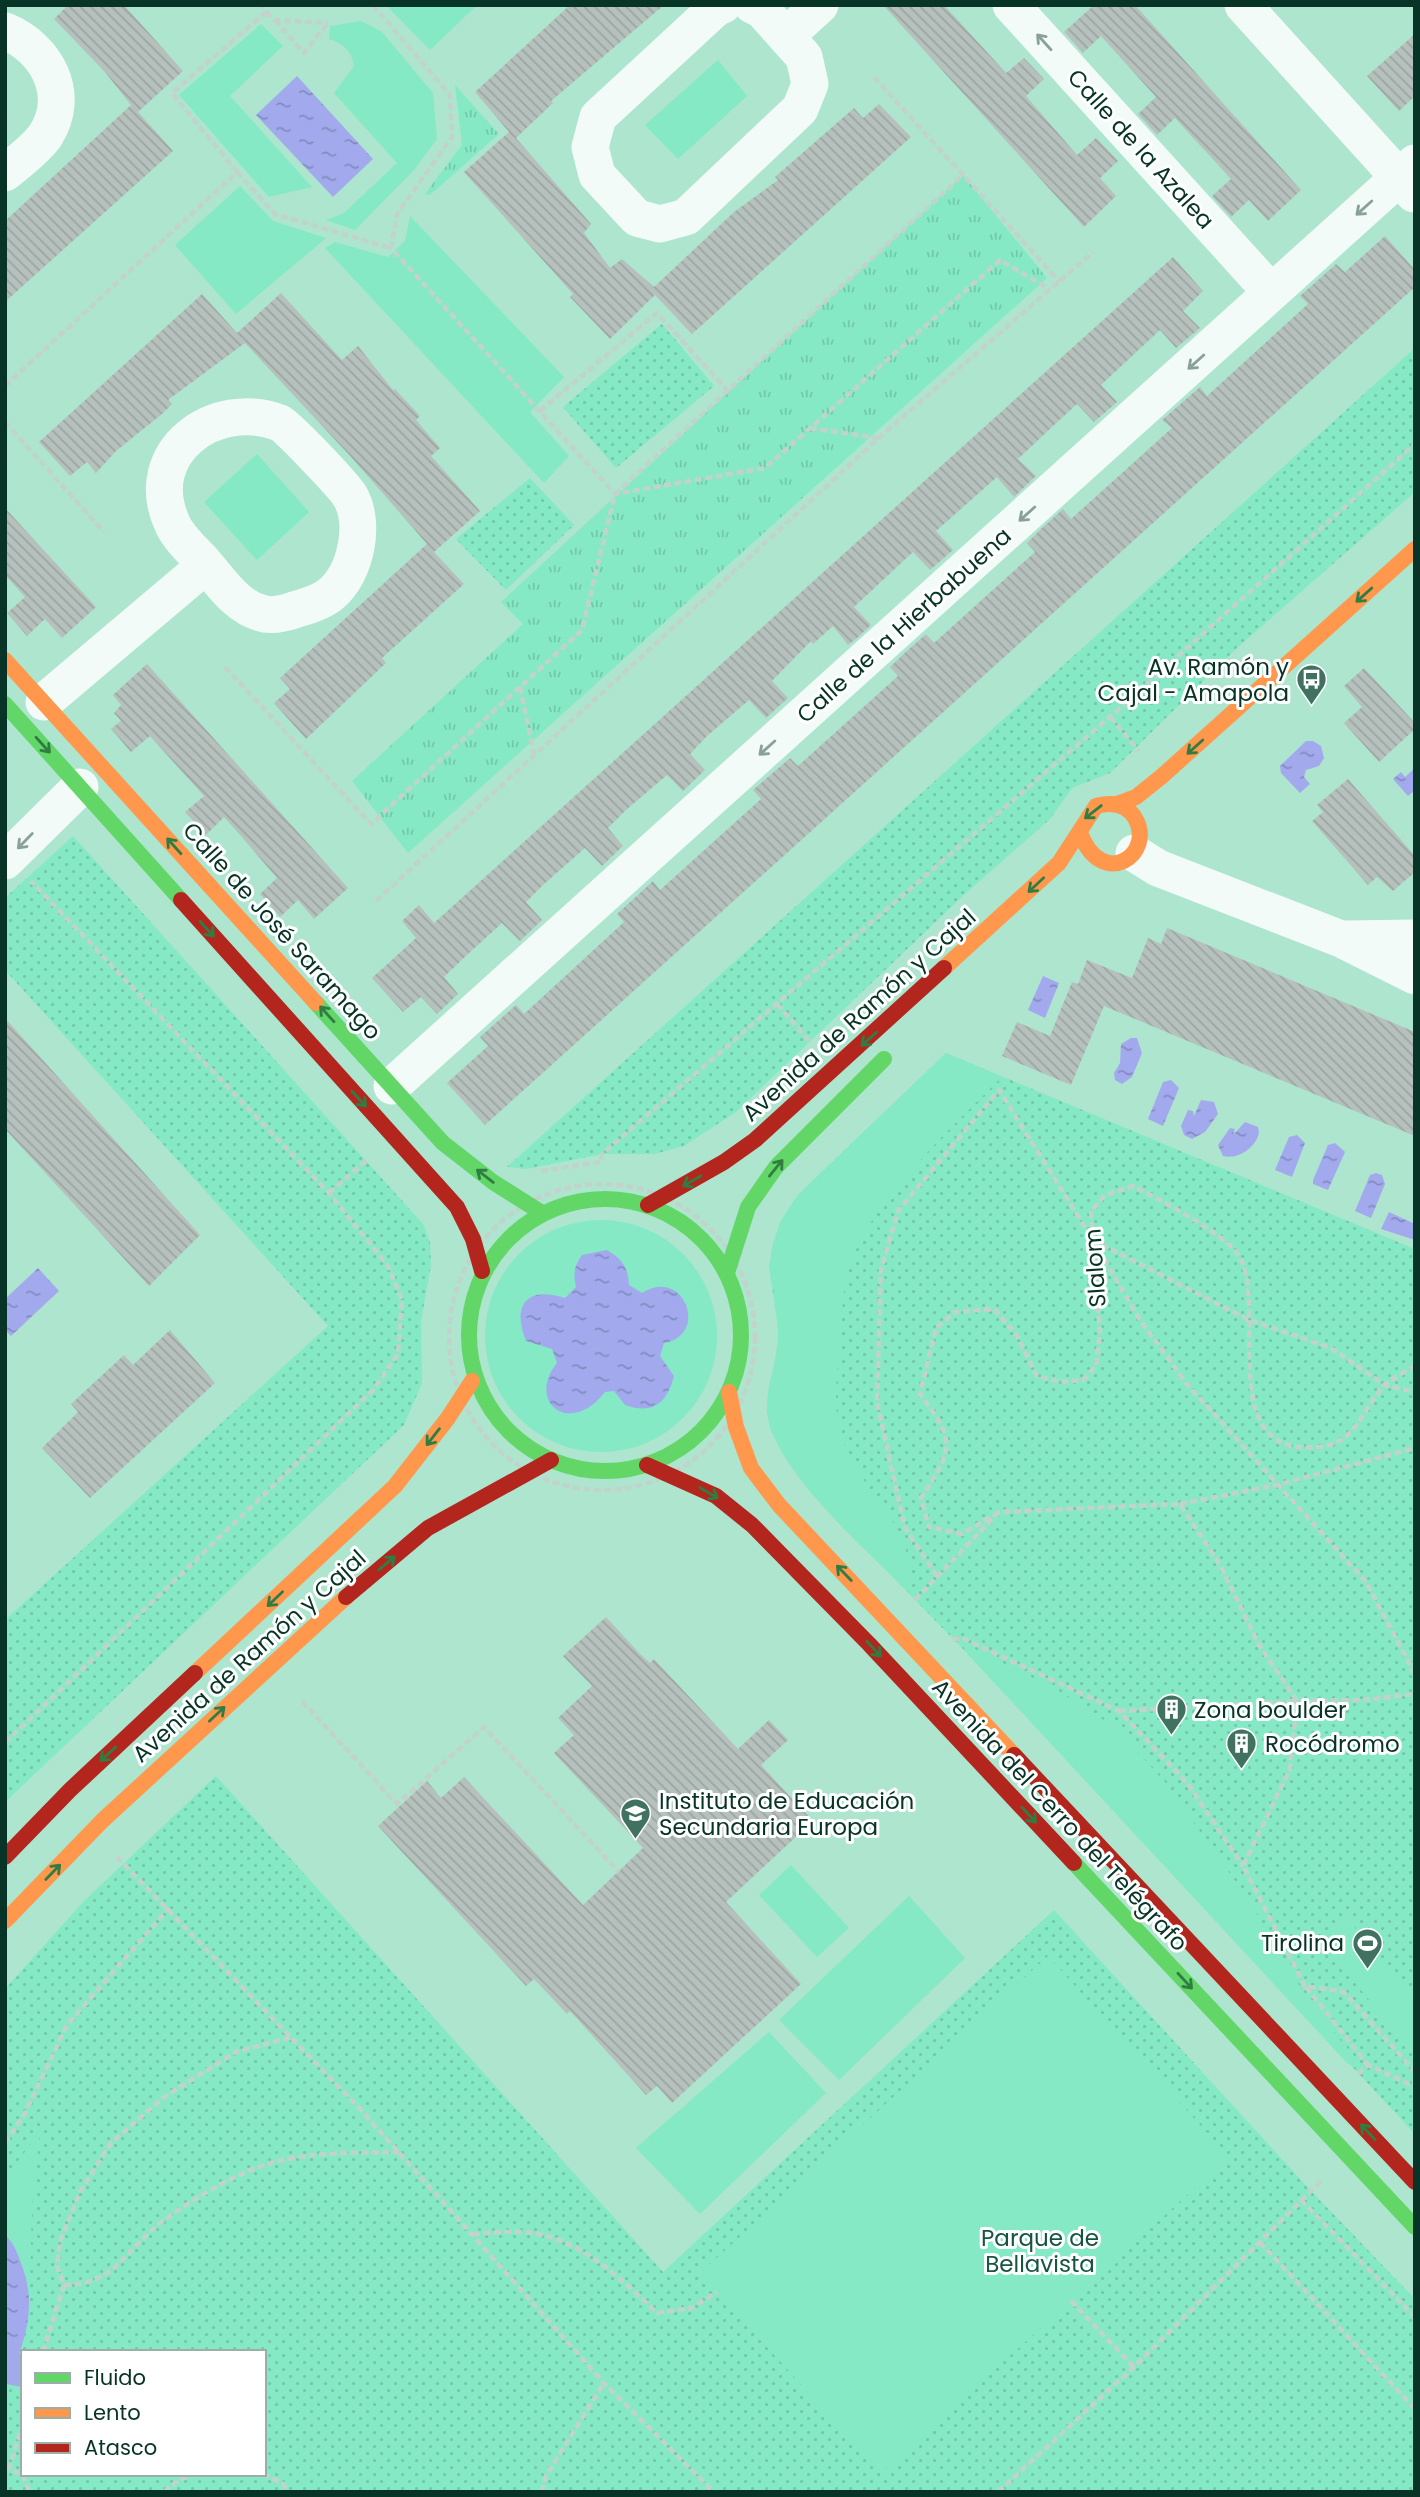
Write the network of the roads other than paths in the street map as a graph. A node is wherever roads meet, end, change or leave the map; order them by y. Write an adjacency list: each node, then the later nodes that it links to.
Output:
1 (723, 5): 7 (street)
2 (752, 5): 7 (street)
3 (820, 5): 7 (street)
4 (1011, 5): 10 (street, Calle de la Azalea, one-way to 4)
5 (1243, 5): 9 (street)
6 (5, 31): 8 (street)
7 (786, 36)
8 (5, 173)
9 (1409, 178): 10 (street, Calle de la Hierbabuena, one-way to 10)
10 (1271, 292): 26 (street, Calle de la Hierbabuena, one-way to 26)
11 (1415, 549): 17 (street, Avenida de Ramón y Cajal, one-way to 17)
12 (206, 565): 12 (street); 14 (street)
13 (5, 660): 14 (street, Calle de José Saramago)
14 (44, 702): 26 (street, Calle de José Saramago, one-way to 14)
15 (5, 704): 16 (street, one-way to 16)
16 (80, 787): 20 (street, one-way to 20); 29 (street, one-way to 29)
17 (1117, 804): 18 (street, Avenida de Ramón y Cajal, one-way to 18); 19 (street)
18 (1080, 833): 19 (street); 27 (street, Avenida de Ramón y Cajal, one-way to 27)
19 (1132, 842): 21 (street); 23 (street)
20 (7, 860)
21 (1083, 872)
22 (1415, 937): 23 (street)
23 (1341, 939): 24 (street)
24 (1415, 975)
25 (899, 1045): 30 (street, one-way to 25)
26 (392, 1086): 28 (street, Calle de José Saramago, one-way to 26)
27 (656, 1201): 28 (street); 30 (street)
28 (542, 1213): 29 (street)
29 (482, 1271): 31 (street)
30 (727, 1273): 32 (street)
31 (472, 1381): 33 (street); 35 (street, Avenida de Ramón y Cajal, one-way to 35)
32 (729, 1392): 34 (street); 37 (street, Avenida del Cerro del Telégrafo, one-way to 32)
33 (551, 1460): 34 (street); 36 (street, Avenida de Ramón y Cajal, one-way to 33)
34 (647, 1465): 38 (street, Avenida del Cerro del Telégrafo, one-way to 38)
35 (5, 1857)
36 (5, 1920)
37 (1415, 2182)
38 (1415, 2227)

